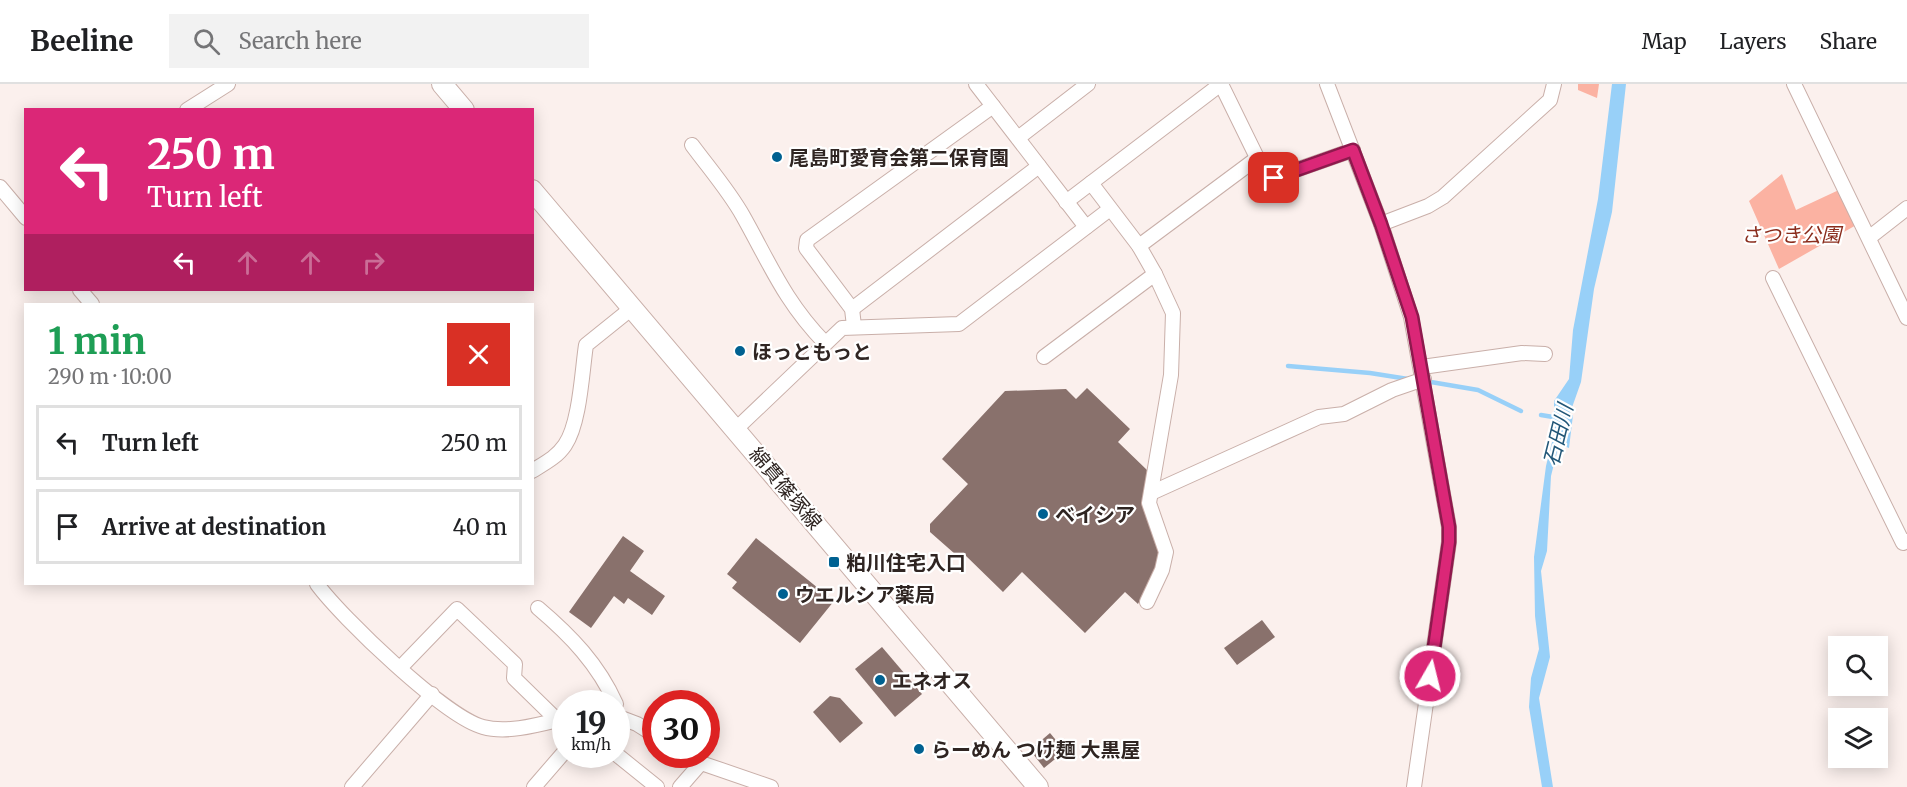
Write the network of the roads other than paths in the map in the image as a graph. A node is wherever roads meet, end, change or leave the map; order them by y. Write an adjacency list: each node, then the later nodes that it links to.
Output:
1 (228, 84): 10 (street)
2 (442, 84): 11 (main road)
3 (976, 84): 9 (street)
4 (1088, 84): 12 (street)
5 (1221, 84): 15 (street); 17 (street)
6 (1327, 84): 14 (street)
7 (1554, 84): 24 (street)
8 (1794, 84): 26 (street)
9 (993, 106): 12 (street); 33 (street)
10 (190, 108)
11 (462, 108)
12 (1017, 138): 16 (street)
13 (692, 145): 36 (street)
14 (1353, 150): 15 (street); 24 (street)
15 (1256, 159): 27 (street)
16 (1039, 166): 20 (street); 33 (street)
17 (1091, 183): 20 (street); 22 (street)
18 (0, 187): 23 (street)
19 (534, 192): 32 (main road, 綿貫篠塚線)
20 (1066, 202): 25 (street)
21 (1907, 208): 26 (street)
22 (1110, 209): 25 (street); 27 (street)
23 (24, 216)
24 (1381, 224): 39 (street)
25 (1086, 227): 35 (street)
26 (1870, 237): 34 (street)
27 (1138, 246): 28 (street)
28 (1155, 274): 38 (street); 42 (street)
29 (1773, 278): 43 (street)
30 (81, 291): 31 (street)
31 (91, 303)
32 (632, 308): 40 (main road, 綿貫篠塚線); 41 (street)
33 (852, 309): 35 (street)
34 (1907, 318)
35 (854, 326): 36 (street)
36 (825, 342): 40 (street)
37 (1545, 354): 39 (street)
38 (1044, 357)
39 (1423, 373): 42 (street); 62 (street)
40 (736, 429): 61 (main road, 綿貫篠塚線)
41 (534, 470)
42 (1151, 493): 45 (street)
43 (1907, 541)
44 (318, 585): 47 (street)
45 (1146, 602)
46 (538, 608): 48 (street)
47 (401, 667): 49 (street); 50 (street)
48 (606, 690)
49 (432, 694): 51 (street); 56 (street)
50 (552, 711)
51 (552, 721)
52 (630, 765): 58 (street)
53 (552, 766): 57 (street)
54 (697, 768): 59 (street)
55 (716, 768): 60 (street)
56 (352, 787)
57 (534, 787)
58 (657, 787)
59 (680, 787)
60 (771, 787)
61 (1038, 787)
62 (1414, 787)

